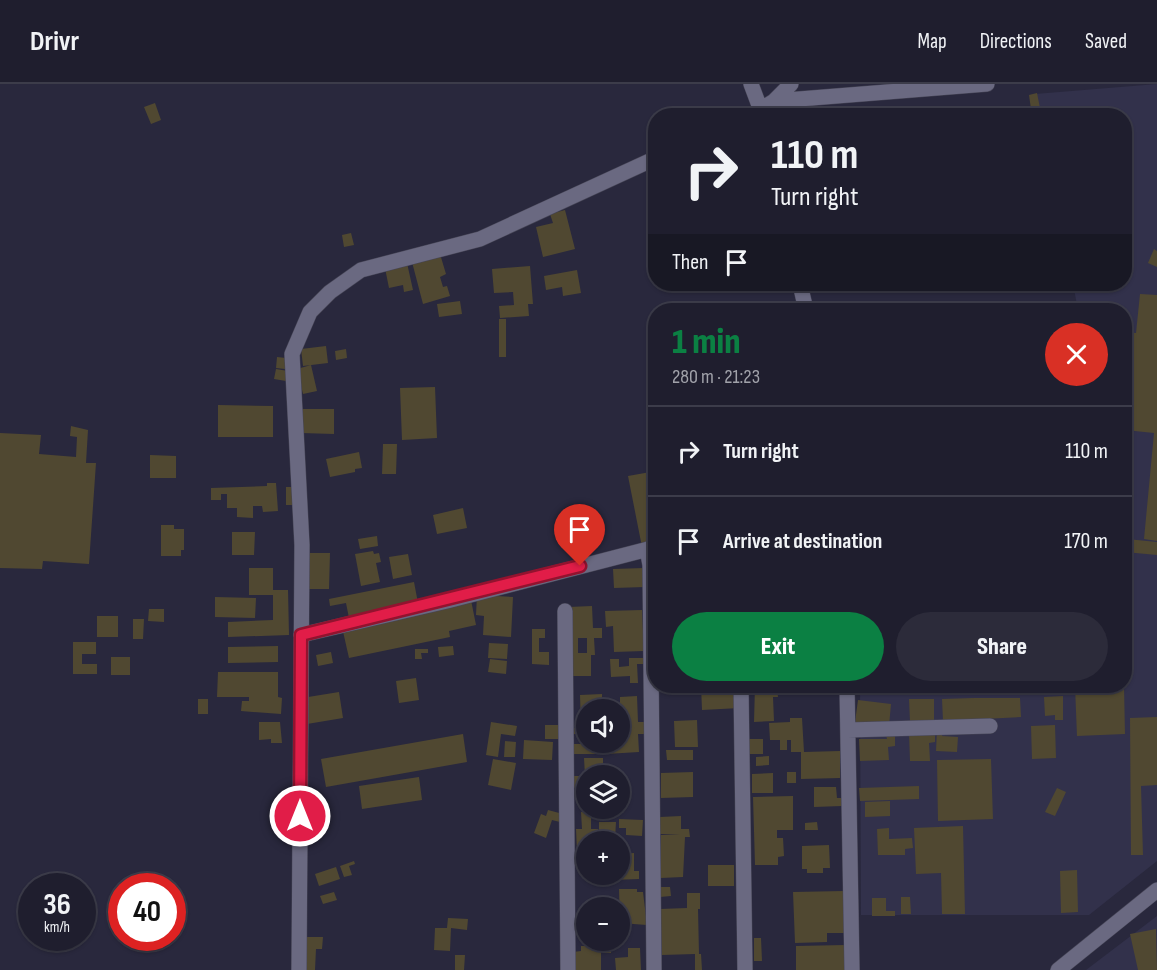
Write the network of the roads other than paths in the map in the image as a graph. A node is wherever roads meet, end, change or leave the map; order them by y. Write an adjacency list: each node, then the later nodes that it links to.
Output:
1 (751, 84): 4 (street)
2 (790, 84): 5 (street)
3 (987, 84): 6 (street)
4 (761, 108)
5 (764, 108)
6 (779, 108)
7 (648, 162): 10 (street)
8 (648, 549): 10 (street)
9 (565, 611): 18 (street)
10 (301, 635): 17 (street)
11 (651, 693): 19 (street)
12 (741, 693): 20 (street)
13 (847, 693): 15 (street)
14 (990, 726): 15 (street)
15 (848, 730): 21 (street)
16 (1157, 890): 22 (street)
17 (299, 970)
18 (568, 970)
19 (654, 970)
20 (746, 970)
21 (852, 970)
22 (1058, 970)

